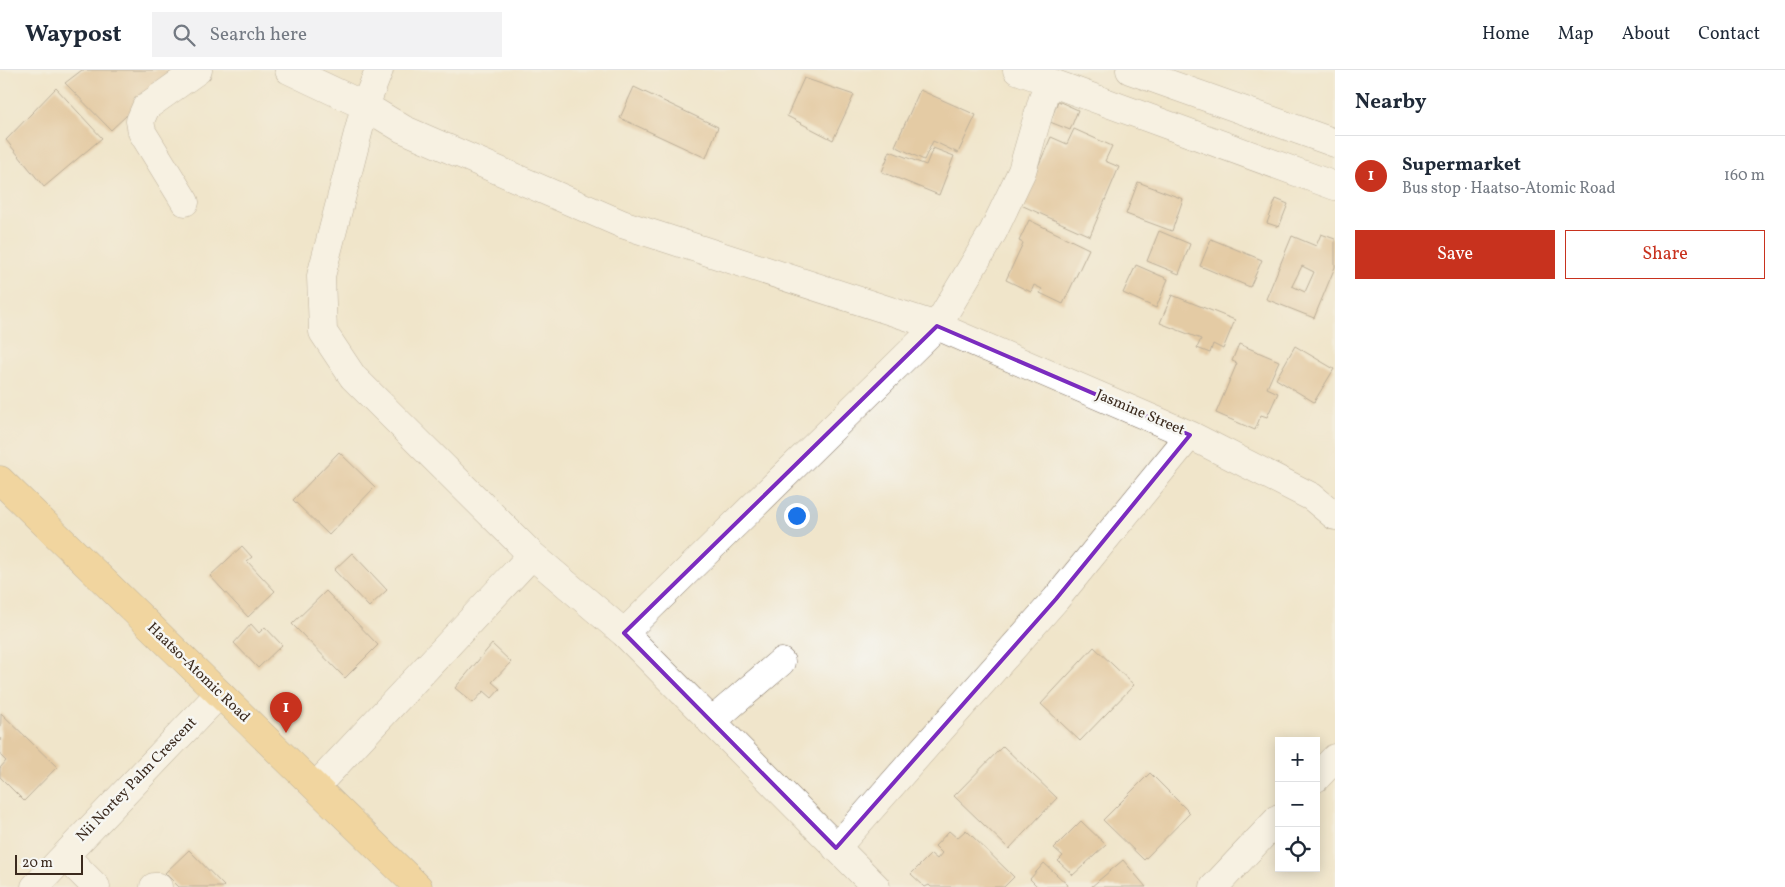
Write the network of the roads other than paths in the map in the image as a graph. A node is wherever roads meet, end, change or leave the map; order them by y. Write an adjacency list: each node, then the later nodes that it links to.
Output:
1 (198, 70): 10 (street)
2 (290, 70): 7 (street, Jasmine Street)
3 (379, 70): 7 (street)
4 (1017, 70): 6 (street)
5 (1130, 70): 8 (street)
6 (1048, 81): 9 (street); 11 (street)
7 (365, 106): 11 (street, Jasmine Street); 15 (street)
8 (1335, 143)
9 (1335, 186)
10 (185, 202)
11 (937, 326): 12 (street, Jasmine Street); 16 (street)
12 (1190, 435): 14 (street, Jasmine Street); 24 (street)
13 (0, 480): 18 (main road, Haatso-Atomic Road)
14 (1335, 516)
15 (532, 555): 16 (street); 22 (street)
16 (624, 633): 19 (street)
17 (781, 662): 19 (street)
18 (219, 694): 22 (main road, Haatso-Atomic Road); 25 (street, Nii Nortey Palm Crescent)
19 (711, 722): 24 (street)
20 (1335, 758): 21 (street)
21 (1320, 774)
22 (316, 786): 30 (main road, Haatso-Atomic Road)
23 (1275, 822): 32 (street)
24 (836, 848): 31 (street)
25 (65, 856): 27 (street, Nii Nortey Palm Crescent); 28 (street)
26 (158, 886): 29 (street)
27 (35, 887)
28 (96, 887)
29 (154, 887)
30 (418, 887)
31 (876, 887)
32 (1214, 887)

